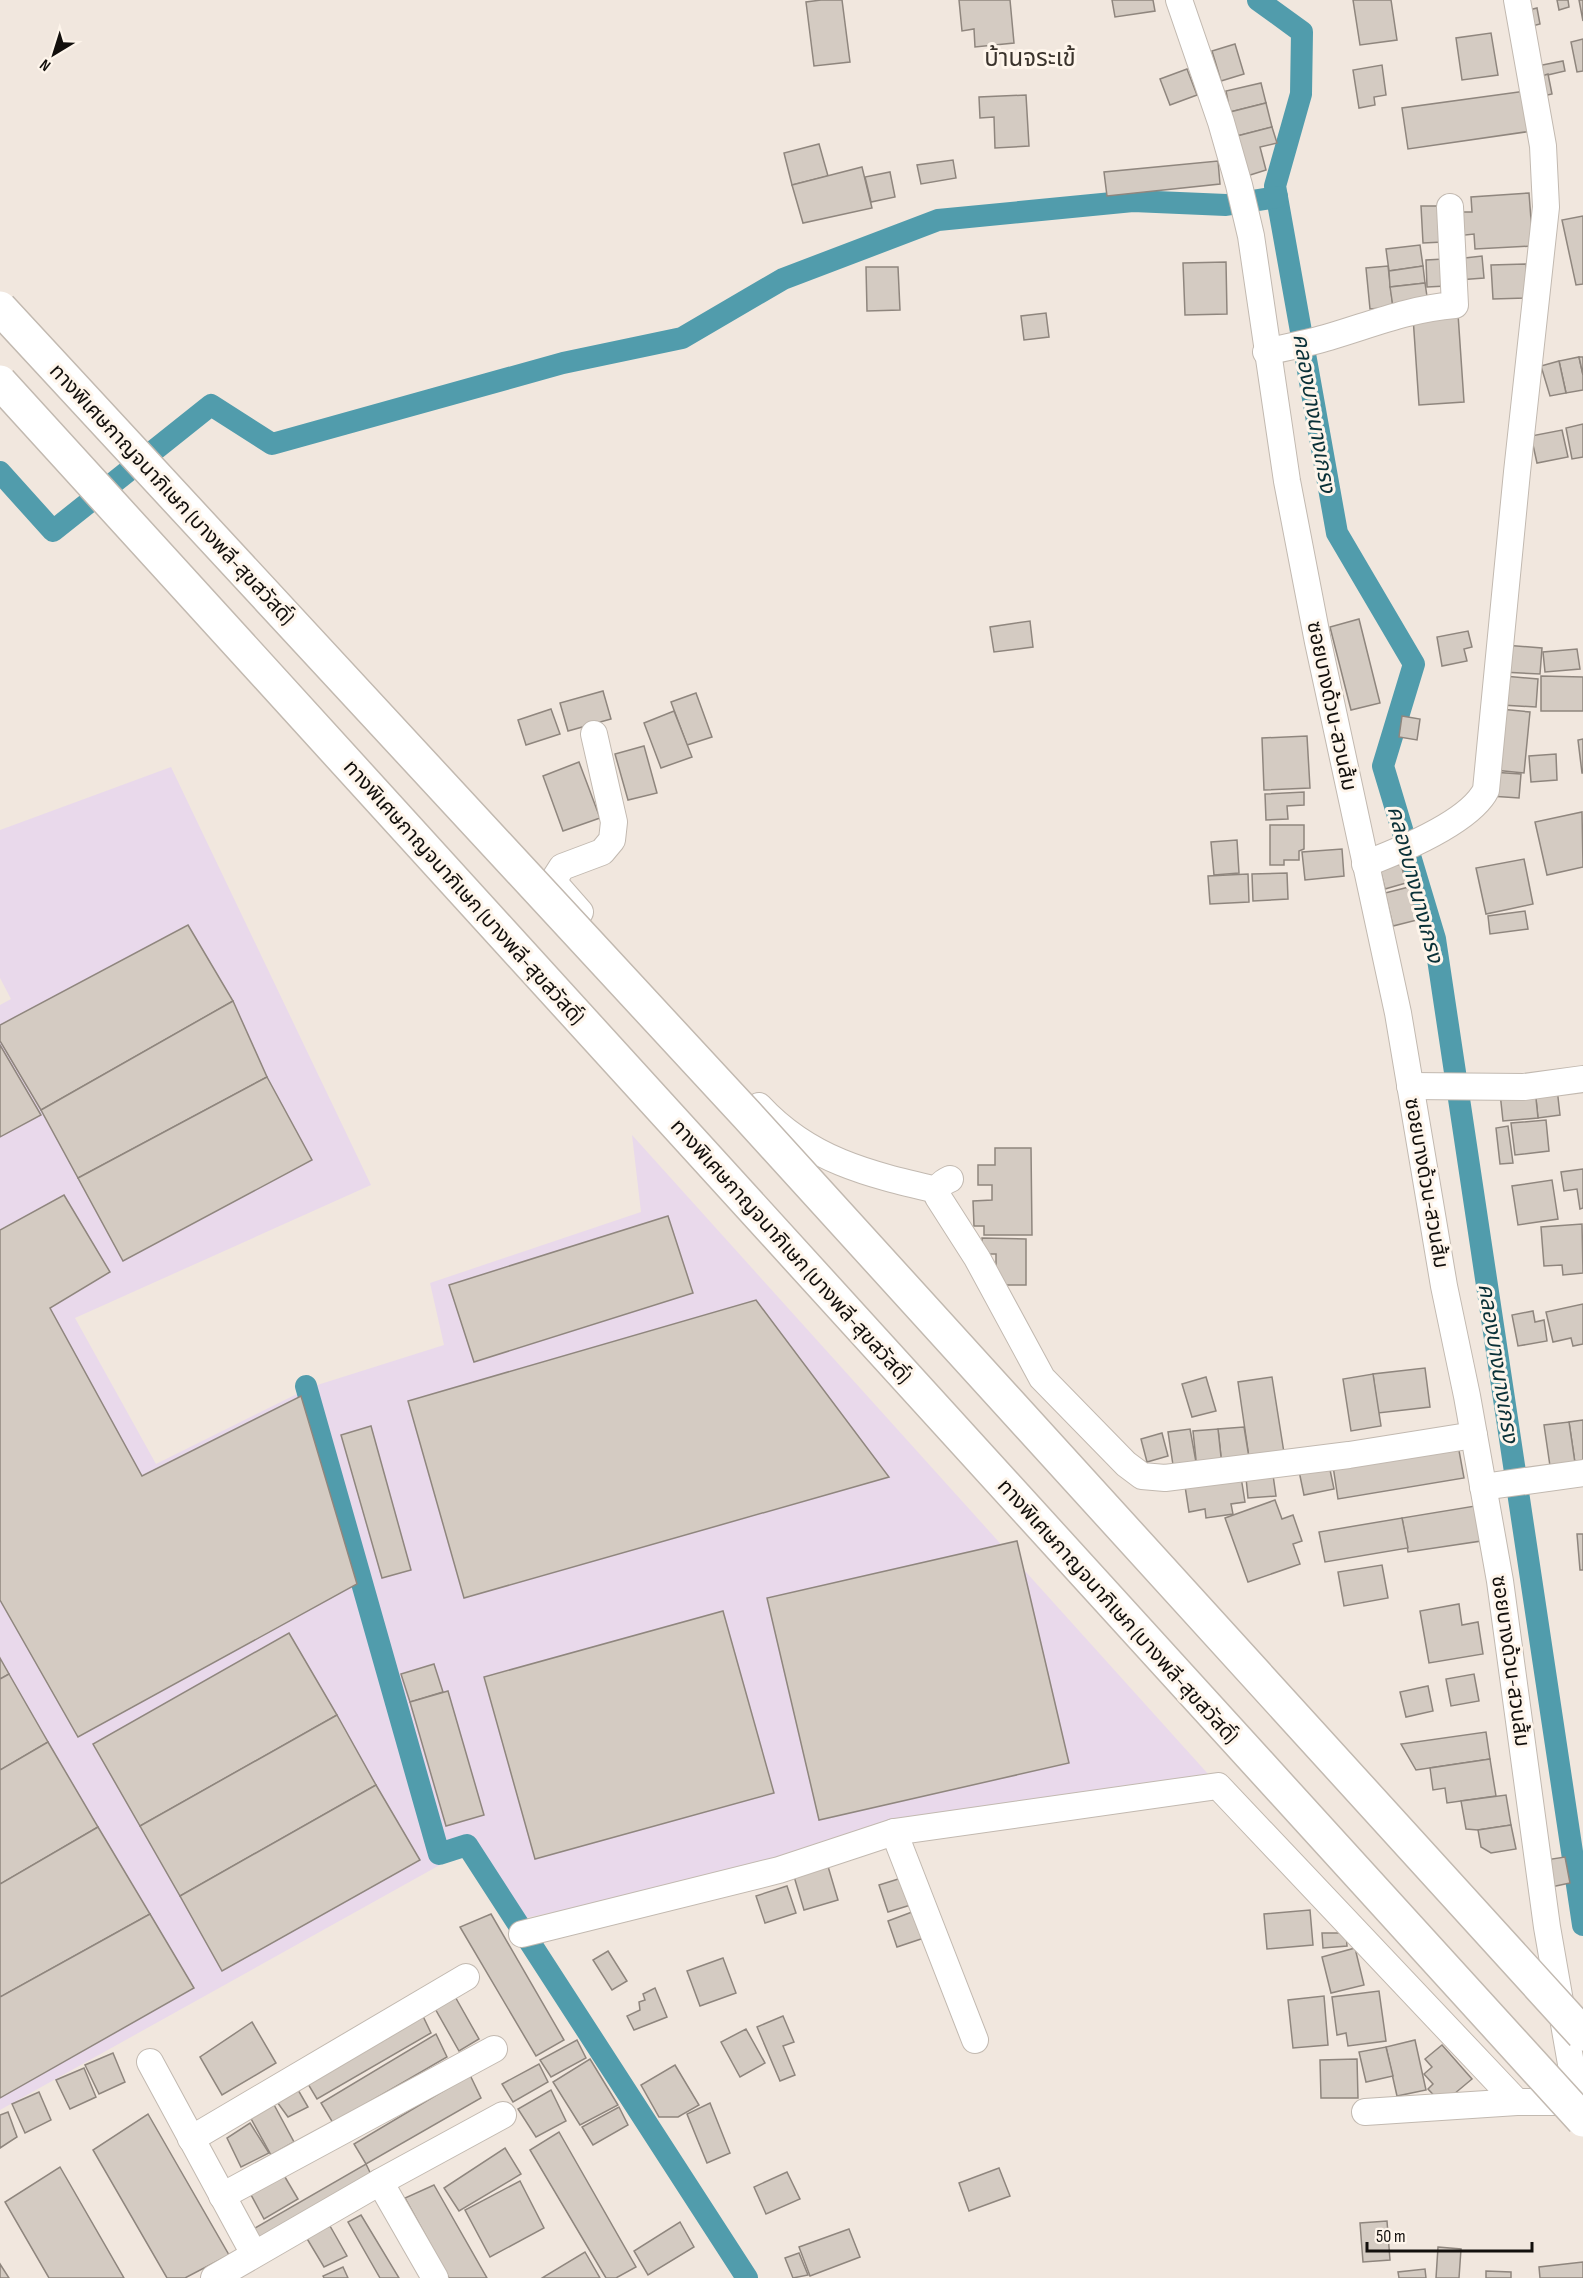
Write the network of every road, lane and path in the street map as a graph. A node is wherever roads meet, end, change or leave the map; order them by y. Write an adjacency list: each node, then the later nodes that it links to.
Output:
1 (1179, 0): 5 (street, ซอยบางด้วน-สวนส้ม)
2 (1517, 0): 8 (street)
3 (1450, 207): 5 (street)
4 (0, 308): 17 (highway, ทางพิเศษกาญจนาภิเษก (บางพลี-สุขสวัสดิ์), bridge)
5 (1275, 350): 8 (street, ซอยบางด้วน-สวนส้ม)
6 (0, 382): 22 (highway, ทางพิเศษกาญจนาภิเษก (บางพลี-สุขสวัสดิ์), bridge)
7 (594, 734): 11 (street)
8 (1370, 862): 10 (street, ซอยบางด้วน-สวนส้ม)
9 (1583, 1079): 10 (street)
10 (1410, 1086): 11 (street, ซอยบางด้วน-สวนส้ม)
11 (1474, 1435): 13 (street, ซอยบางด้วน-สวนส้ม)
12 (1583, 1473): 13 (street)
13 (1483, 1487): 22 (street, ซอยบางด้วน-สวนส้ม)
14 (894, 1832): 15 (street); 18 (street); 21 (street)
15 (522, 1934)
16 (466, 1977): 26 (street)
17 (1583, 2034)
18 (975, 2040)
19 (494, 2049): 28 (street)
20 (150, 2062): 26 (street)
21 (1517, 2102): 22 (street); 23 (street)
22 (1580, 2111): 25 (street, ซอยบางด้วน-สวนส้ม)
23 (1365, 2112)
24 (503, 2115): 27 (street)
25 (1583, 2133)
26 (191, 2139): 28 (street)
27 (380, 2182): 29 (street); 31 (street)
28 (222, 2196): 29 (street)
29 (254, 2254): 30 (street)
30 (214, 2278)
31 (435, 2278)

